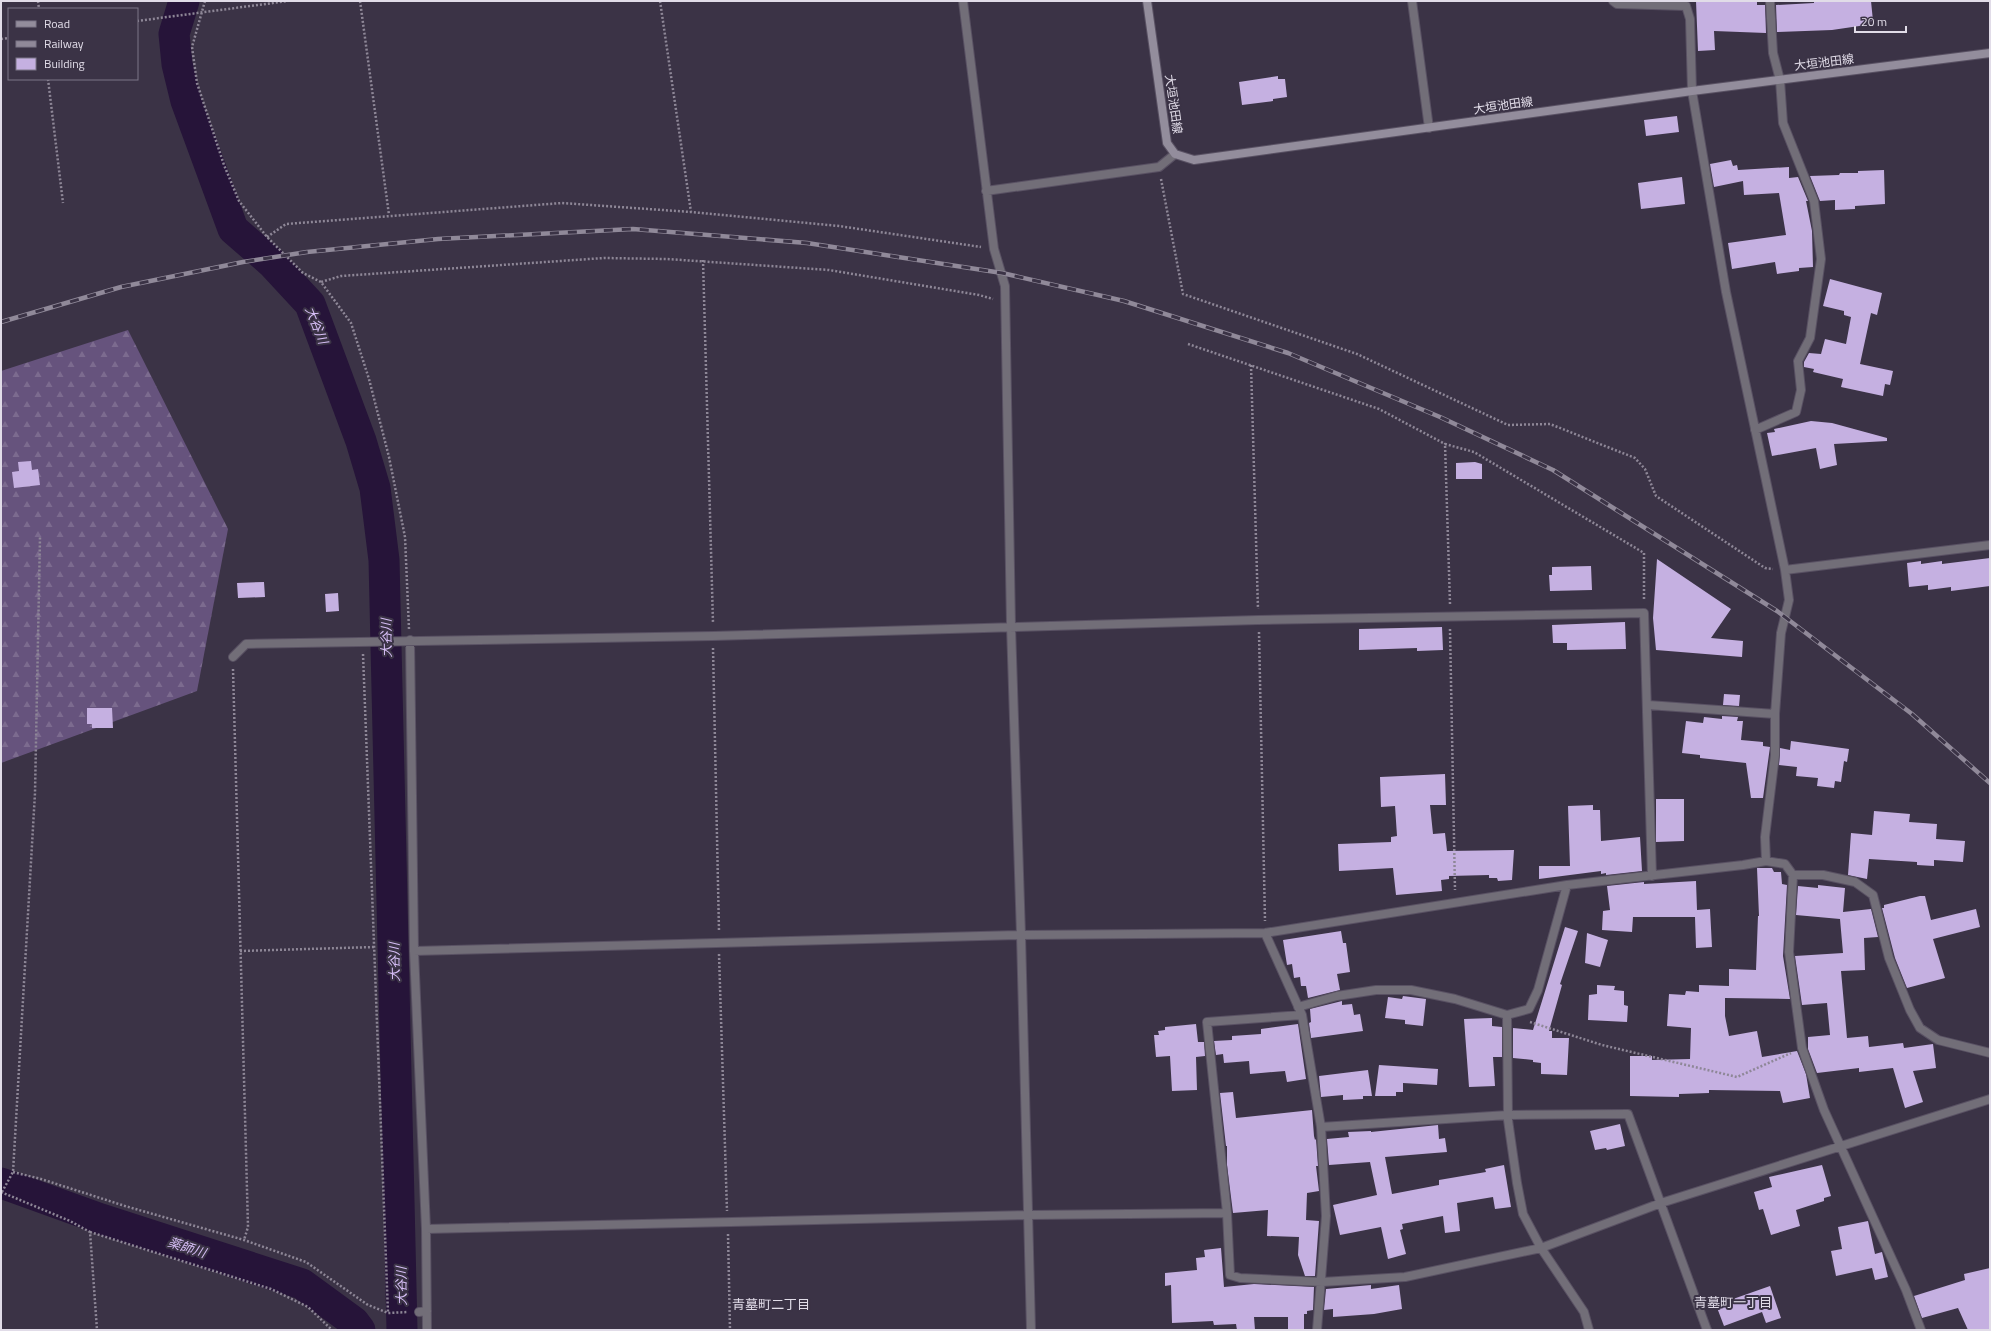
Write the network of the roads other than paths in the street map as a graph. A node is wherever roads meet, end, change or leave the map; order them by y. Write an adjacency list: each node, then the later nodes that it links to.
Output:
1 (963, 1): 12 (street)
2 (1147, 1): 11 (main road, 大垣池田線)
3 (1412, 1): 10 (street)
4 (1613, 1): 6 (street)
5 (1770, 1): 8 (street)
6 (1687, 4): 9 (street)
7 (1990, 53): 8 (main road, 大垣池田線)
8 (1780, 80): 9 (main road, 大垣池田線); 13 (street)
9 (1692, 91): 10 (main road, 大垣池田線); 13 (street)
10 (1429, 128): 11 (main road, 大垣池田線)
11 (1175, 154): 12 (street)
12 (986, 191): 16 (street)
13 (1755, 430): 15 (street)
14 (1990, 545): 15 (street)
15 (1785, 570): 20 (street)
16 (1011, 626): 17 (street); 19 (street); 26 (street)
17 (406, 640): 18 (street); 27 (street)
18 (233, 657)
19 (1648, 705): 20 (street); 23 (street)
20 (1775, 714): 21 (street)
21 (1766, 861): 22 (street); 23 (street)
22 (1793, 875): 31 (street); 35 (street)
23 (1652, 876): 24 (street)
24 (1567, 885): 25 (street); 30 (street)
25 (1265, 933): 26 (street); 28 (street)
26 (1021, 935): 27 (street); 38 (street)
27 (414, 951): 39 (street)
28 (1298, 1007): 29 (street); 30 (street)
29 (1302, 1015): 34 (street); 37 (street)
30 (1507, 1015): 33 (street)
31 (1990, 1053)
32 (1990, 1098): 35 (street)
33 (1508, 1114): 34 (street); 36 (street); 40 (street)
34 (1321, 1127): 41 (street)
35 (1840, 1146): 36 (street); 47 (street)
36 (1661, 1203): 40 (street); 46 (street)
37 (1227, 1213): 38 (street); 41 (street)
38 (1029, 1215): 39 (street); 43 (street)
39 (426, 1229): 42 (street)
40 (1541, 1248): 41 (street); 45 (street)
41 (1322, 1282): 44 (street)
42 (427, 1330)
43 (1031, 1330)
44 (1317, 1330)
45 (1589, 1330)
46 (1707, 1330)
47 (1921, 1330)

